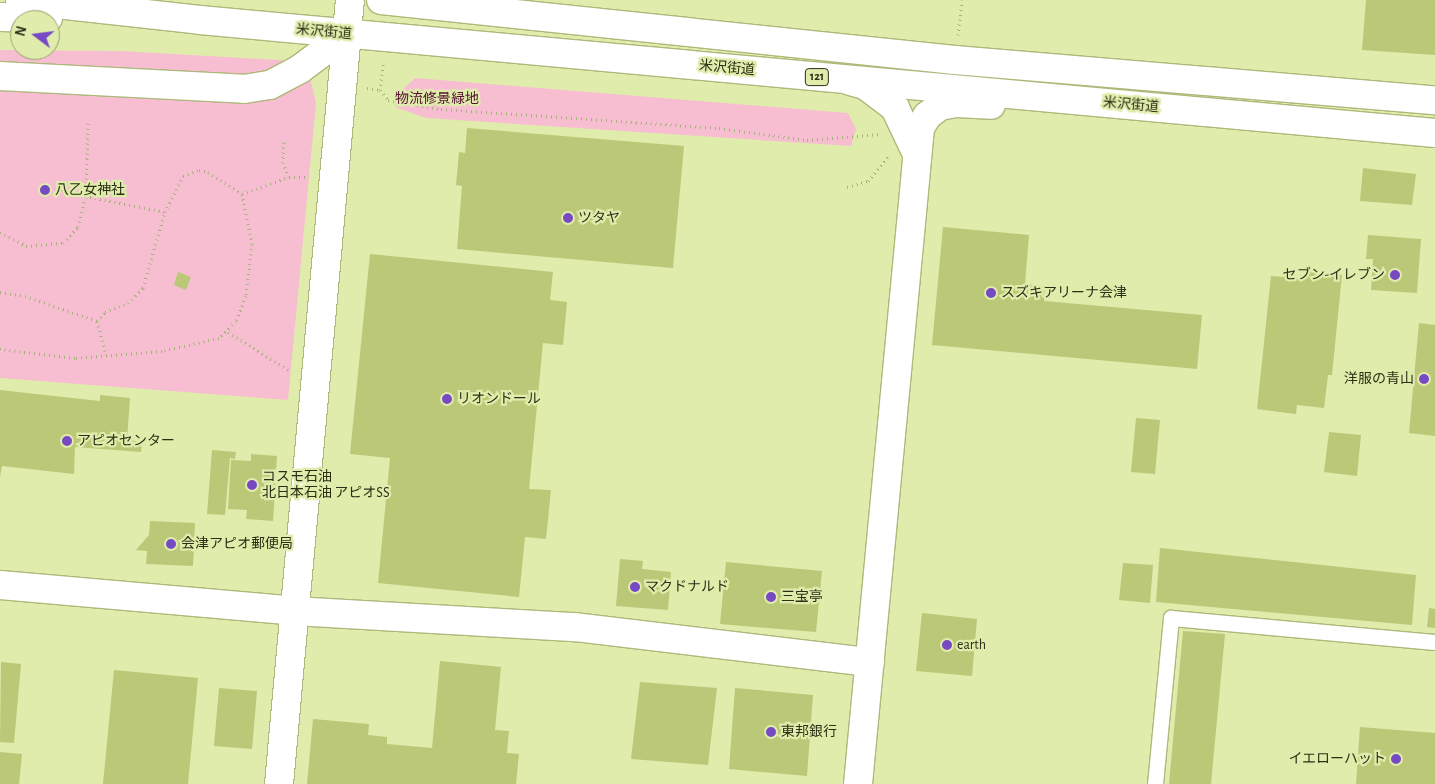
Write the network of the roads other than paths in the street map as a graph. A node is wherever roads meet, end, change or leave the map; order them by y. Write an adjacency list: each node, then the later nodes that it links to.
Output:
1 (20, 0): 5 (main road, 米沢街道 / 121)
2 (350, 0): 6 (main road)
3 (381, 0): 9 (main road)
4 (0, 17): 5 (main road)
5 (200, 20): 6 (main road, 米沢街道 / 121)
6 (347, 34): 7 (main road); 8 (main road, 米沢街道 / 121); 14 (main road)
7 (0, 76)
8 (845, 79): 10 (main road, 米沢街道 / 121); 12 (main road)
9 (1435, 100)
10 (1088, 101): 11 (main road, 米沢街道 / 121); 12 (main road)
11 (1435, 133)
12 (903, 151): 16 (main road)
13 (0, 586): 14 (main road)
14 (295, 611): 16 (main road); 17 (main road)
15 (1435, 642): 19 (lane)
16 (870, 662): 18 (main road)
17 (279, 784)
18 (858, 784)
19 (1155, 784)

